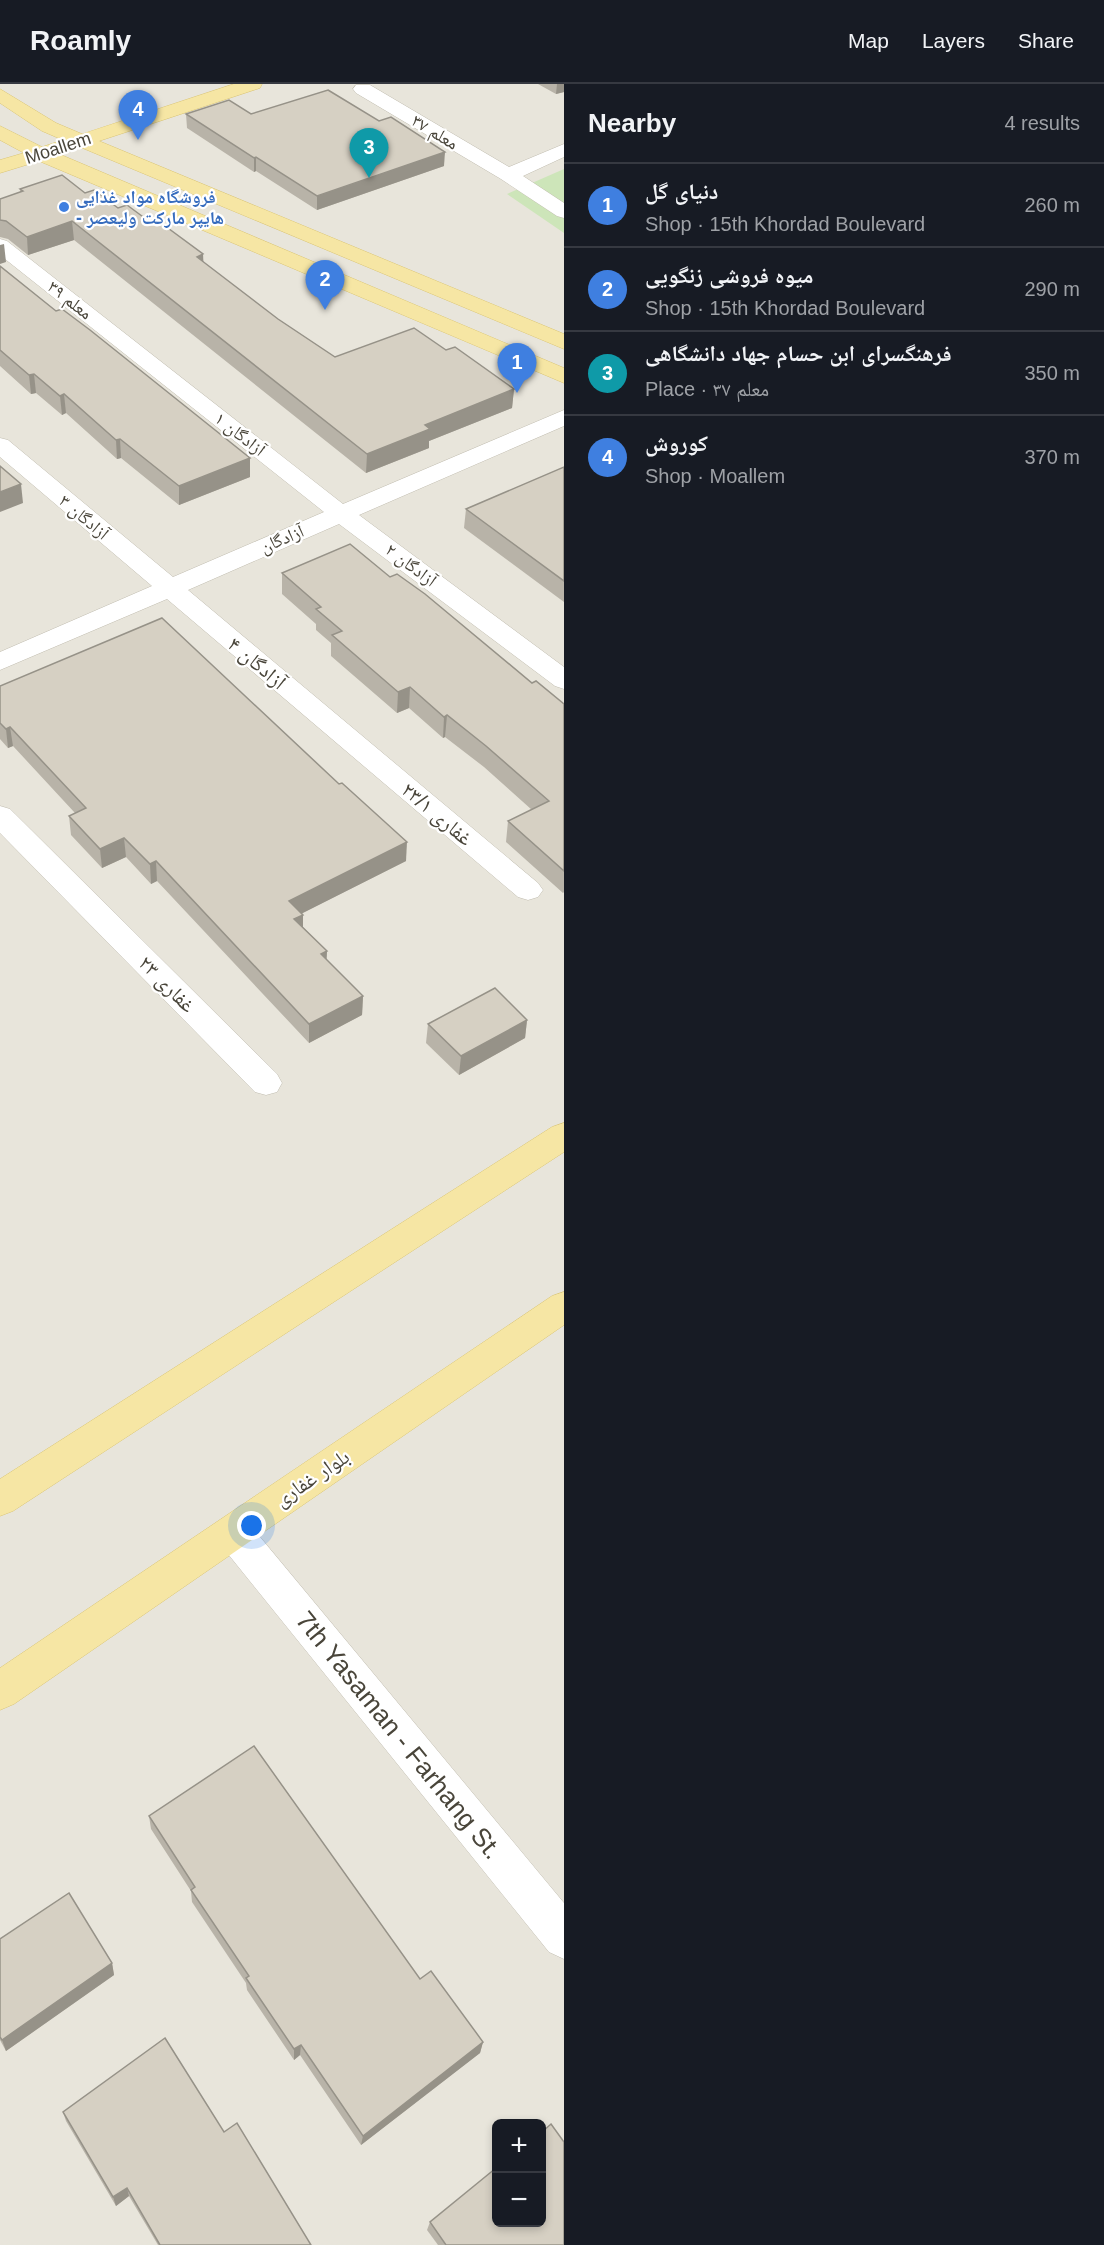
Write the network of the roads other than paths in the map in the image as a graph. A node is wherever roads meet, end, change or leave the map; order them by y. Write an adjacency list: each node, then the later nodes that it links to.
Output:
1 (253, 84): 7 (main road, Moallem)
2 (363, 89): 11 (street, معلم ۳۷)
3 (0, 95): 5 (main road)
4 (79, 117): 5 (main road, Moallem)
5 (49, 127): 6 (main road, Moallem); 7 (main road)
6 (3, 138): 9 (main road)
7 (81, 141): 9 (main road, Moallem); 14 (main road)
8 (564, 150): 11 (street)
9 (41, 154): 10 (main road, Moallem); 16 (main road)
10 (0, 167)
11 (508, 175): 12 (street, معلم ۳۷)
12 (564, 212)
13 (0, 245): 15 (street, معلم ۳۹)
14 (564, 342)
15 (140, 355): 19 (street, آزادگان ۱)
16 (564, 376)
17 (564, 417): 19 (street, آزادگان)
18 (0, 445): 20 (street, آزادگان ۳)
19 (341, 514): 20 (street, آزادگان); 22 (street, آزادگان ۲)
20 (168, 589): 21 (street, آزادگان); 23 (street, آزادگان ۴)
21 (0, 662)
22 (564, 680)
23 (345, 737): 25 (street, غفاری ۲۳/۱)
24 (0, 816): 26 (street, غفاری ۲۳)
25 (528, 890)
26 (266, 1083)
27 (564, 1136): 29 (main road)
28 (564, 1306): 30 (main road, بلوار غفاری)
29 (0, 1499)
30 (233, 1532): 31 (main road, بلوار غفاری); 32 (street, 7th Yasaman - Farhang St.)
31 (0, 1691)
32 (564, 1937)

